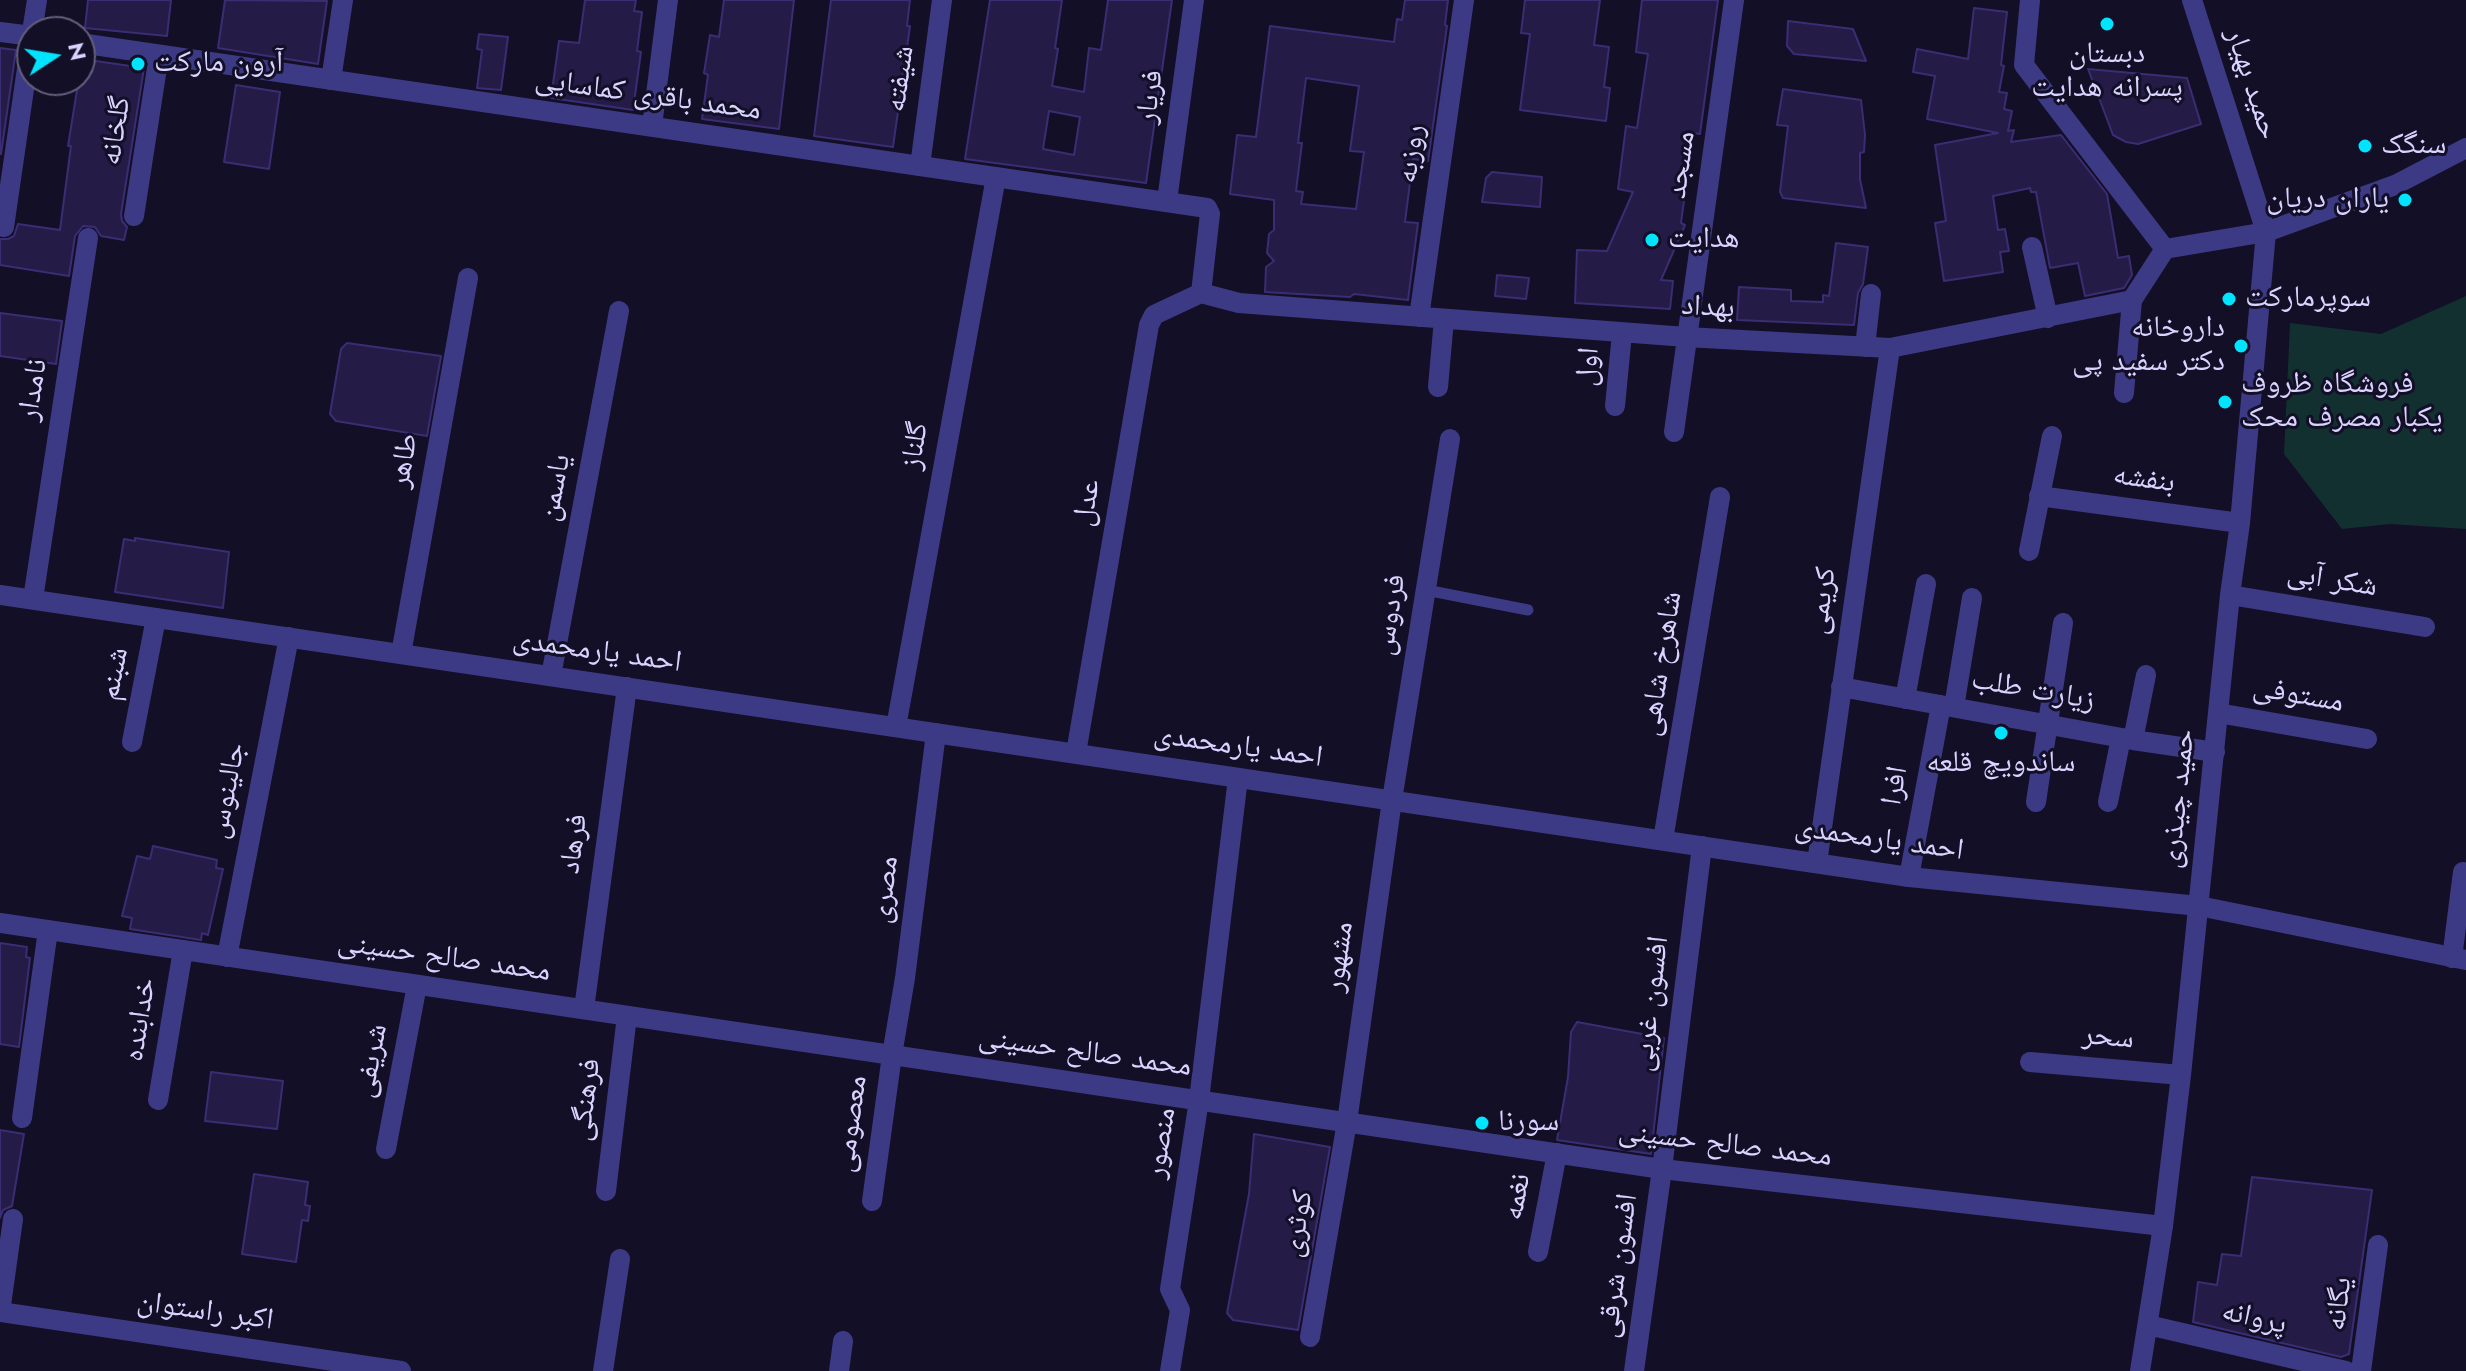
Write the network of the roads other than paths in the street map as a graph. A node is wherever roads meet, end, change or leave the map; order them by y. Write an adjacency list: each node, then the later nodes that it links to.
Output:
1 (343, 0): 11 (street)
2 (668, 0): 13 (street)
3 (942, 0): 15 (street, شیفته)
4 (1194, 0): 17 (street, فریار)
5 (1464, 0): 29 (street, روزبه)
6 (1734, 0): 33 (street, مسجد)
7 (2030, 0): 23 (street)
8 (2192, 0): 20 (street, حمید بهیار)
9 (96, 45): 10 (street, محمد باقری کماسایی)
10 (159, 55): 11 (street, محمد باقری کماسایی); 18 (street, گلخانه)
11 (331, 80): 13 (street, محمد باقری کماسایی)
12 (23, 96): 19 (street)
13 (652, 126): 15 (street, محمد باقری کماسایی)
14 (2466, 148): 20 (street)
15 (920, 166): 16 (street, محمد باقری کماسایی)
16 (996, 177): 17 (street, محمد باقری کماسایی); 66 (street, گلناز)
17 (1167, 201): 25 (street, محمد باقری کماسایی)
18 (134, 216)
19 (4, 227)
20 (2266, 232): 23 (street); 44 (street, حمید چیذری)
21 (88, 238): 51 (street, نامدار)
22 (2032, 247): 30 (street)
23 (2165, 249): 27 (street)
24 (468, 278): 57 (street, طاهر)
25 (1201, 293): 29 (street, بهداد); 72 (street, عدل)
26 (1871, 294): 34 (street)
27 (2132, 300): 30 (street, بهداد); 37 (street)
28 (619, 311): 59 (street, یاسمن)
29 (1419, 317): 31 (street, بهداد)
30 (2048, 318): 35 (street, بهداد)
31 (1444, 319): 32 (street, بهداد); 36 (street)
32 (1622, 333): 33 (street, بهداد); 38 (street, اول)
33 (1686, 337): 34 (street, بهداد); 39 (street, مسجد)
34 (1865, 347): 35 (street, بهداد)
35 (1890, 348): 61 (street, کریمی)
36 (1438, 387)
37 (2124, 393)
38 (1615, 406)
39 (1674, 432)
40 (2052, 436): 42 (street)
41 (1450, 439): 47 (street, فردوس)
42 (2039, 496): 44 (street, بنفشه); 45 (street)
43 (1720, 497): 77 (street, شاهرخ شاهی)
44 (2240, 523): 49 (street, حمید چیذری)
45 (2029, 551)
46 (1926, 584): 62 (street)
47 (1426, 590): 52 (lane); 74 (street, فردوس)
48 (0, 595): 51 (street, احمد یارمحمدی)
49 (2230, 595): 55 (street, شکر آبی); 64 (street, حمید چیذری)
50 (1972, 598): 63 (street, افرا)
51 (33, 599): 53 (street, احمد یارمحمدی)
52 (1528, 610)
53 (156, 618): 56 (street, احمد یارمحمدی); 70 (street, شبنم)
54 (2063, 623): 65 (street)
55 (2425, 627)
56 (289, 637): 57 (street, احمد یارمحمدی); 86 (street, جالینوس)
57 (401, 654): 59 (street, احمد یارمحمدی)
58 (2146, 675): 68 (street)
59 (551, 676): 60 (street, احمد یارمحمدی)
60 (627, 687): 66 (street, احمد یارمحمدی); 89 (street, فرهاد)
61 (1841, 687): 62 (street, زیارت طلب); 79 (street, کریمی)
62 (1905, 699): 63 (street, زیارت طلب)
63 (1947, 706): 65 (street, زیارت طلب); 81 (street, افرا)
64 (2218, 713): 69 (street, مستوفی); 71 (street, حمید چیذری)
65 (2049, 725): 68 (street, زیارت طلب); 75 (street)
66 (896, 727): 67 (street, احمد یارمحمدی)
67 (936, 733): 72 (street, احمد یارمحمدی); 91 (street, مصری)
68 (2127, 739): 71 (street, زیارت طلب); 76 (street)
69 (2367, 739)
70 (132, 742)
71 (2215, 752): 82 (street, حمید چیذری)
72 (1076, 753): 73 (street, احمد یارمحمدی)
73 (1238, 778): 74 (street, احمد یارمحمدی); 95 (street, منصور)
74 (1392, 800): 77 (street, احمد یارمحمدی); 97 (street, مشهور)
75 (2036, 802)
76 (2108, 802)
77 (1663, 840): 78 (street, احمد یارمحمدی)
78 (1702, 846): 79 (street, احمد یارمحمدی); 100 (street, افسون غربی)
79 (1817, 863): 81 (street, احمد یارمحمدی)
80 (2463, 872): 87 (street)
81 (1909, 877): 82 (street, احمد یارمحمدی)
82 (2199, 906): 87 (street, احمد یارمحمدی); 93 (street, حمید چیذری)
83 (0, 923): 84 (street, محمد صالح حسینی)
84 (48, 930): 85 (street, محمد صالح حسینی); 96 (street)
85 (183, 950): 86 (street, محمد صالح حسینی); 94 (street, خدابنده)
86 (227, 957): 88 (street, محمد صالح حسینی)
87 (2459, 959)
88 (417, 985): 89 (street, محمد صالح حسینی); 98 (street, شریفی)
89 (584, 1009): 90 (street, محمد صالح حسینی)
90 (627, 1016): 91 (street, محمد صالح حسینی); 101 (street, فرهنگی)
91 (892, 1055): 95 (street, محمد صالح حسینی); 102 (street, معصومی)
92 (2030, 1062): 93 (street, سحر)
93 (2181, 1075): 104 (street, حمید چیذری)
94 (158, 1100)
95 (1199, 1100): 97 (street, محمد صالح حسینی); 115 (street, منصور)
96 (22, 1118)
97 (1347, 1122): 99 (street, محمد صالح حسینی); 110 (street, کوثری)
98 (386, 1149)
99 (1557, 1153): 100 (street, محمد صالح حسینی); 106 (street, نغمه)
100 (1662, 1169): 104 (street, محمد صالح حسینی); 116 (street, افسون شرقی)
101 (606, 1191)
102 (872, 1201)
103 (13, 1219): 108 (street)
104 (2163, 1226): 109 (street, حمید چیذری)
105 (2378, 1245): 119 (street, یگانه)
106 (1538, 1252)
107 (620, 1259): 113 (street)
108 (0, 1312): 112 (street, اکبر راستوان)
109 (2148, 1325): 117 (street, حمید چیذری); 118 (street, پروانه)
110 (1310, 1337)
111 (843, 1341): 114 (street)
112 (401, 1371)
113 (603, 1371)
114 (839, 1371)
115 (1170, 1371)
116 (1634, 1371)
117 (2140, 1371)
118 (2345, 1371)
119 (2361, 1371)

